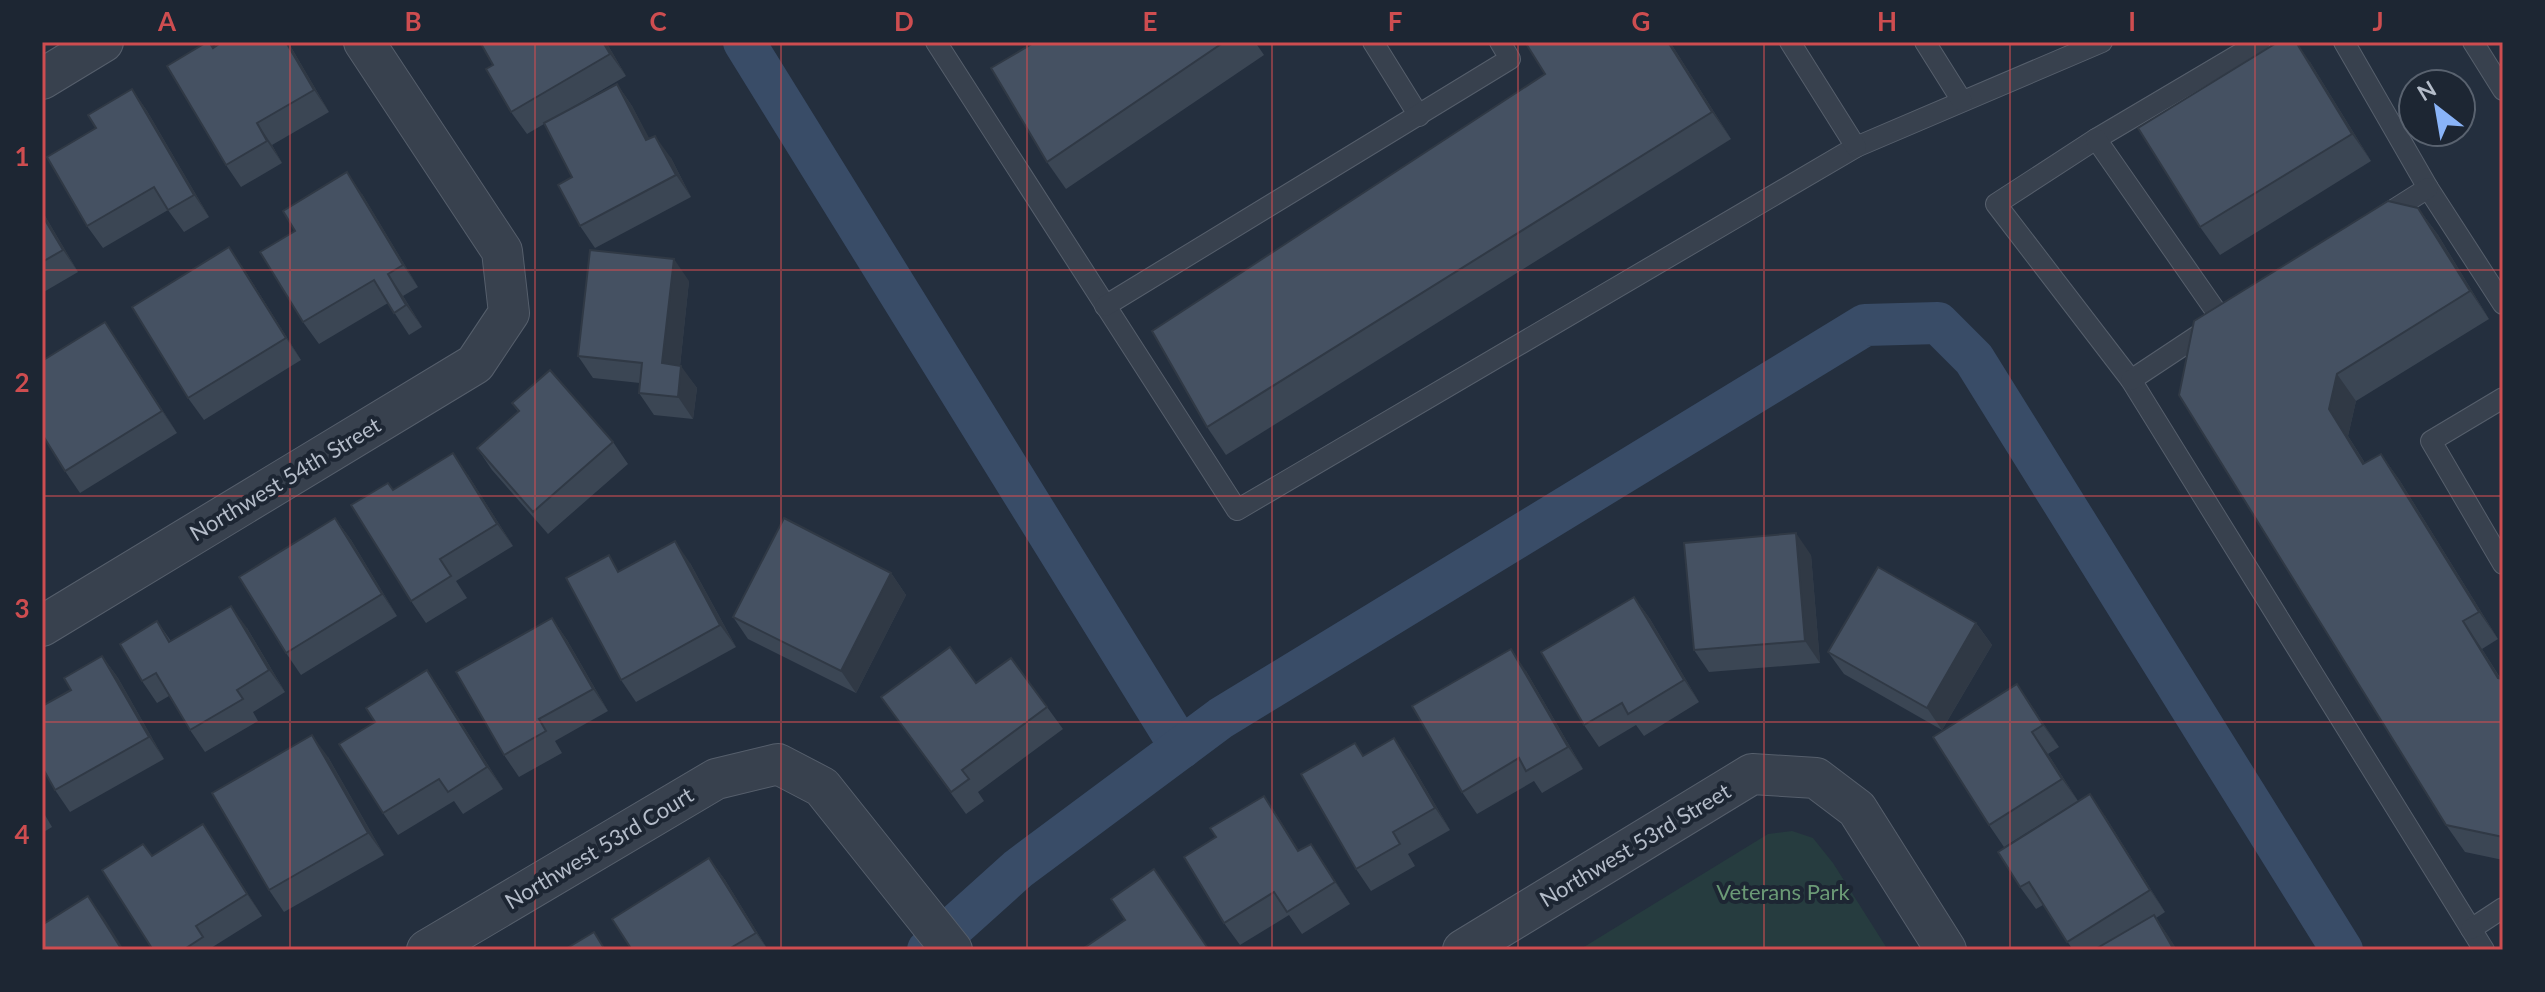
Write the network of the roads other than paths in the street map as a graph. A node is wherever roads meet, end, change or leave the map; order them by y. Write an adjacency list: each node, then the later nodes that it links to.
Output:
1 (103, 42): 13 (street)
2 (364, 42): 26 (street, Northwest 54th Street)
3 (936, 42): 22 (lane)
4 (1373, 42): 16 (lane)
5 (1500, 42): 16 (lane)
6 (1790, 42): 18 (lane)
7 (1925, 42): 15 (lane)
8 (2102, 42): 12 (lane)
9 (2260, 42): 17 (lane)
10 (2344, 42): 19 (lane)
11 (2473, 42): 14 (lane)
12 (2063, 49): 15 (lane)
13 (42, 79)
14 (2503, 90)
15 (1962, 101): 18 (lane)
16 (1419, 116): 22 (lane)
17 (2096, 139): 23 (lane); 23 (lane)
18 (1856, 147): 22 (lane)
19 (2428, 188): 20 (lane); 21 (lane)
20 (2363, 229)
21 (2503, 304)
22 (1105, 306)
23 (2131, 380): 28 (lane)
24 (2503, 398): 25 (lane)
25 (2503, 564)
26 (42, 626)
27 (2503, 908): 28 (lane)
28 (2471, 929): 33 (lane)
29 (427, 950): 30 (street, Northwest 53rd Court)
30 (952, 950)
31 (1463, 950): 32 (street, Northwest 53rd Street)
32 (1946, 950)
33 (2484, 950)

